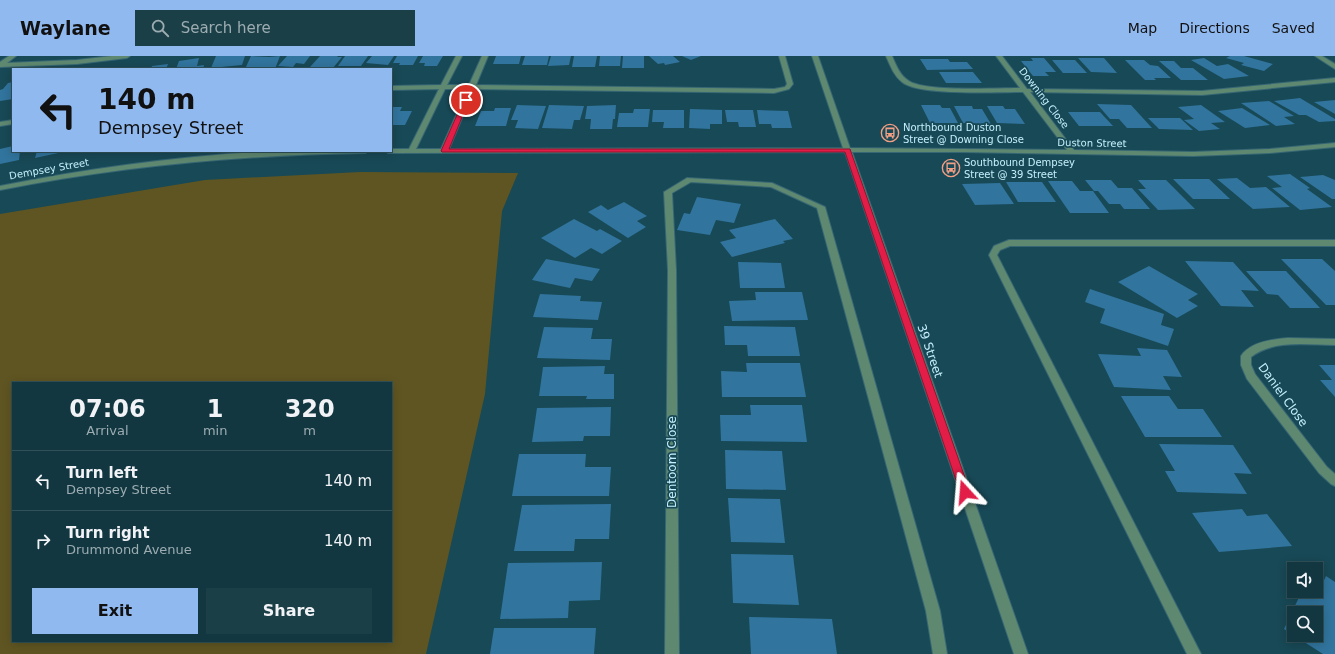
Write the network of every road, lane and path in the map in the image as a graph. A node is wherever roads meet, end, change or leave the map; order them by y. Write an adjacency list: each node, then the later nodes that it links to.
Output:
1 (13, 56): 10 (street)
2 (127, 56): 10 (street)
3 (459, 56): 13 (street)
4 (485, 56): 14 (street)
5 (782, 56): 14 (street)
6 (815, 56): 20 (street, 39 Street)
7 (889, 56): 16 (street)
8 (998, 56): 16 (street, Downing Close)
9 (1318, 56): 11 (street)
10 (0, 65)
11 (1335, 67)
12 (1335, 80): 16 (street)
13 (443, 87): 14 (street); 15 (street); 22 (street)
14 (472, 87): 23 (street)
15 (392, 88)
16 (1025, 91): 25 (street, Downing Close)
17 (12, 122): 18 (street)
18 (0, 124)
19 (1335, 145): 25 (street, Duston Street)
20 (848, 150): 23 (street); 25 (street, Duston Street); 32 (street, 39 Street)
21 (392, 151): 22 (street)
22 (411, 151): 23 (street)
23 (444, 151)
24 (270, 152): 26 (street, Dempsey Street)
25 (1073, 153)
26 (0, 188)
27 (1335, 243): 33 (street)
28 (1335, 342): 29 (street, Daniel Close)
29 (1335, 481)
30 (672, 654): 31 (street, Dentoom Close)
31 (940, 654)
32 (1021, 654)
33 (1194, 654)

